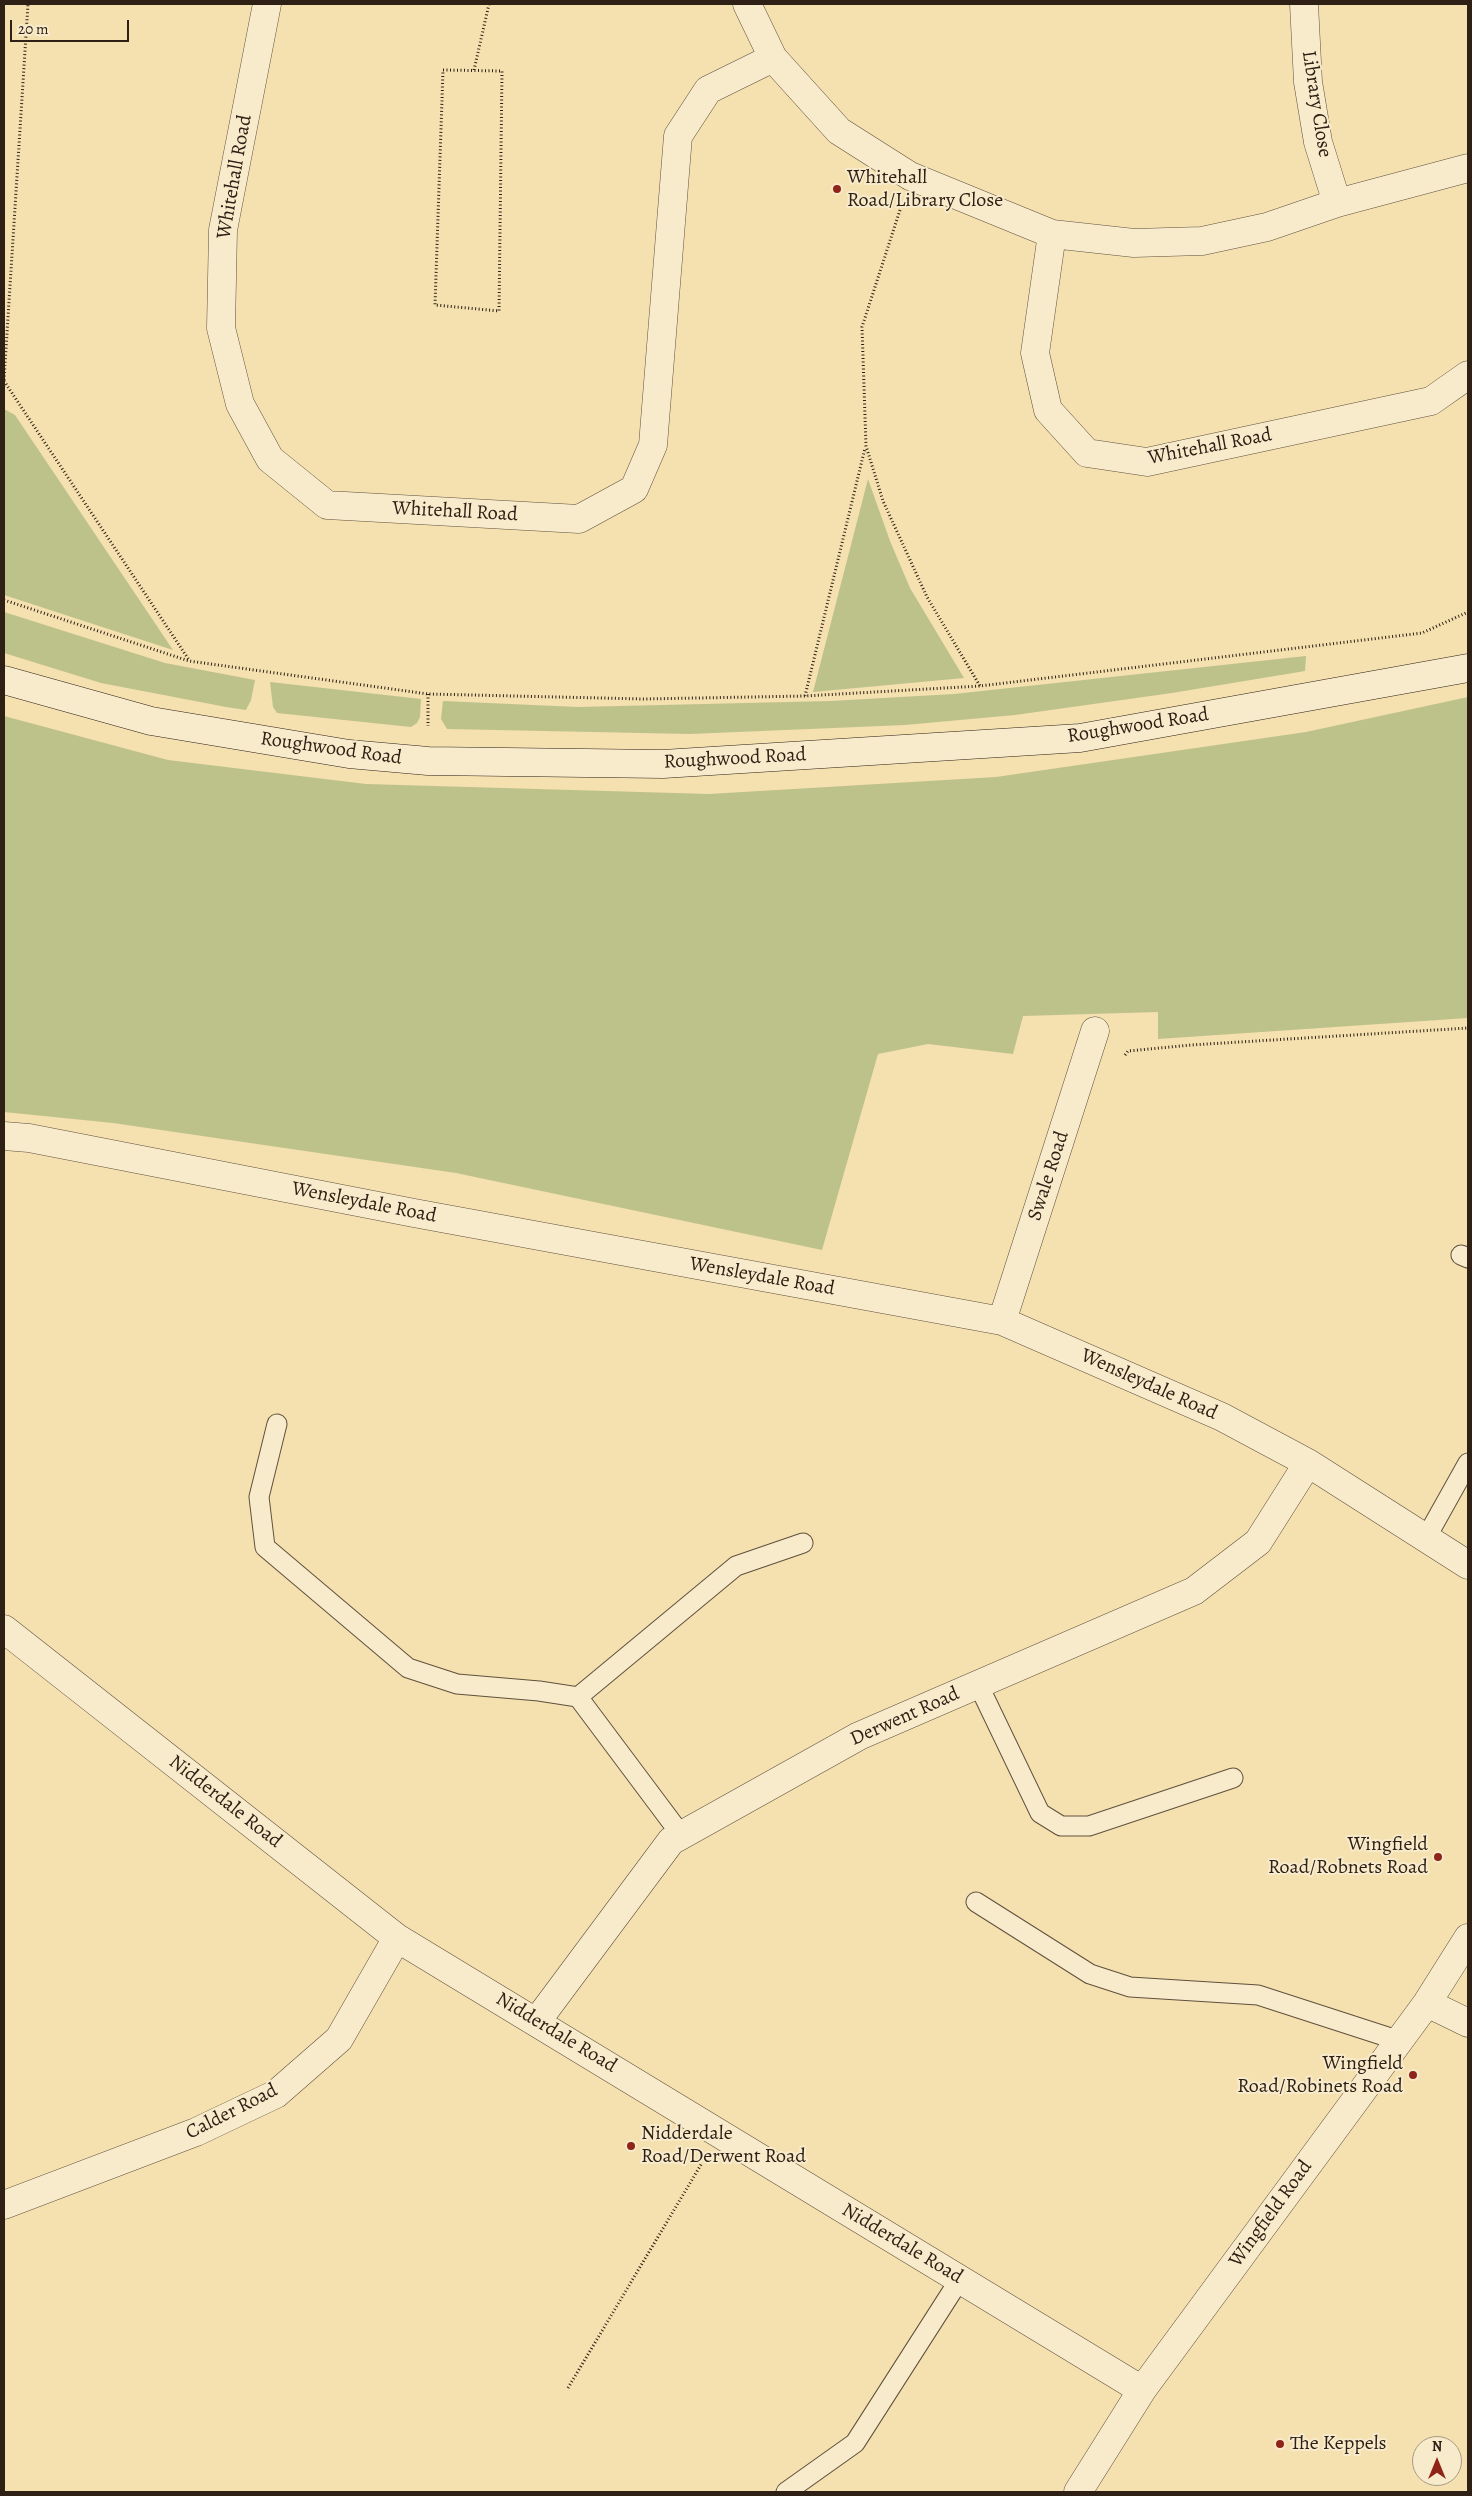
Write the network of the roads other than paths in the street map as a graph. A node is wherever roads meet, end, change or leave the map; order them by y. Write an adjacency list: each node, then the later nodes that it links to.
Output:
1 (267, 4): 4 (street, Whitehall Road)
2 (747, 4): 4 (street)
3 (1304, 4): 6 (street, Library Close)
4 (772, 58): 7 (street)
5 (1468, 168): 6 (street)
6 (1337, 203): 7 (street)
7 (1052, 234): 8 (street, Whitehall Road)
8 (1468, 375)
9 (1468, 668): 10 (street, Roughwood Road)
10 (4, 680)
11 (1095, 1031): 13 (street, Swale Road)
12 (4, 1136): 13 (street, Wensleydale Road)
13 (1002, 1321): 15 (street, Wensleydale Road)
14 (277, 1424): 22 (lane)
15 (1308, 1463): 17 (street, Wensleydale Road); 21 (street, Derwent Road)
16 (1468, 1463): 17 (lane)
17 (1426, 1538): 19 (street, Wensleydale Road)
18 (803, 1543): 22 (lane)
19 (1468, 1565)
20 (4, 1629): 26 (street, Nidderdale Road)
21 (978, 1684): 23 (lane); 24 (street, Derwent Road)
22 (578, 1697): 24 (lane)
23 (1233, 1778)
24 (682, 1836): 29 (street, Derwent Road)
25 (976, 1902): 31 (lane)
26 (397, 1938): 29 (street, Nidderdale Road); 32 (street, Calder Road)
27 (1468, 1938): 28 (street, Wingfield Road)
28 (1428, 2003): 30 (street); 31 (street, Wingfield Road)
29 (537, 2021): 33 (street, Nidderdale Road)
30 (1468, 2023)
31 (1400, 2041): 34 (street, Wingfield Road)
32 (4, 2205)
33 (960, 2279): 34 (street, Nidderdale Road); 35 (lane)
34 (1142, 2390): 36 (street, Wingfield Road)
35 (786, 2492)
36 (1078, 2492)

